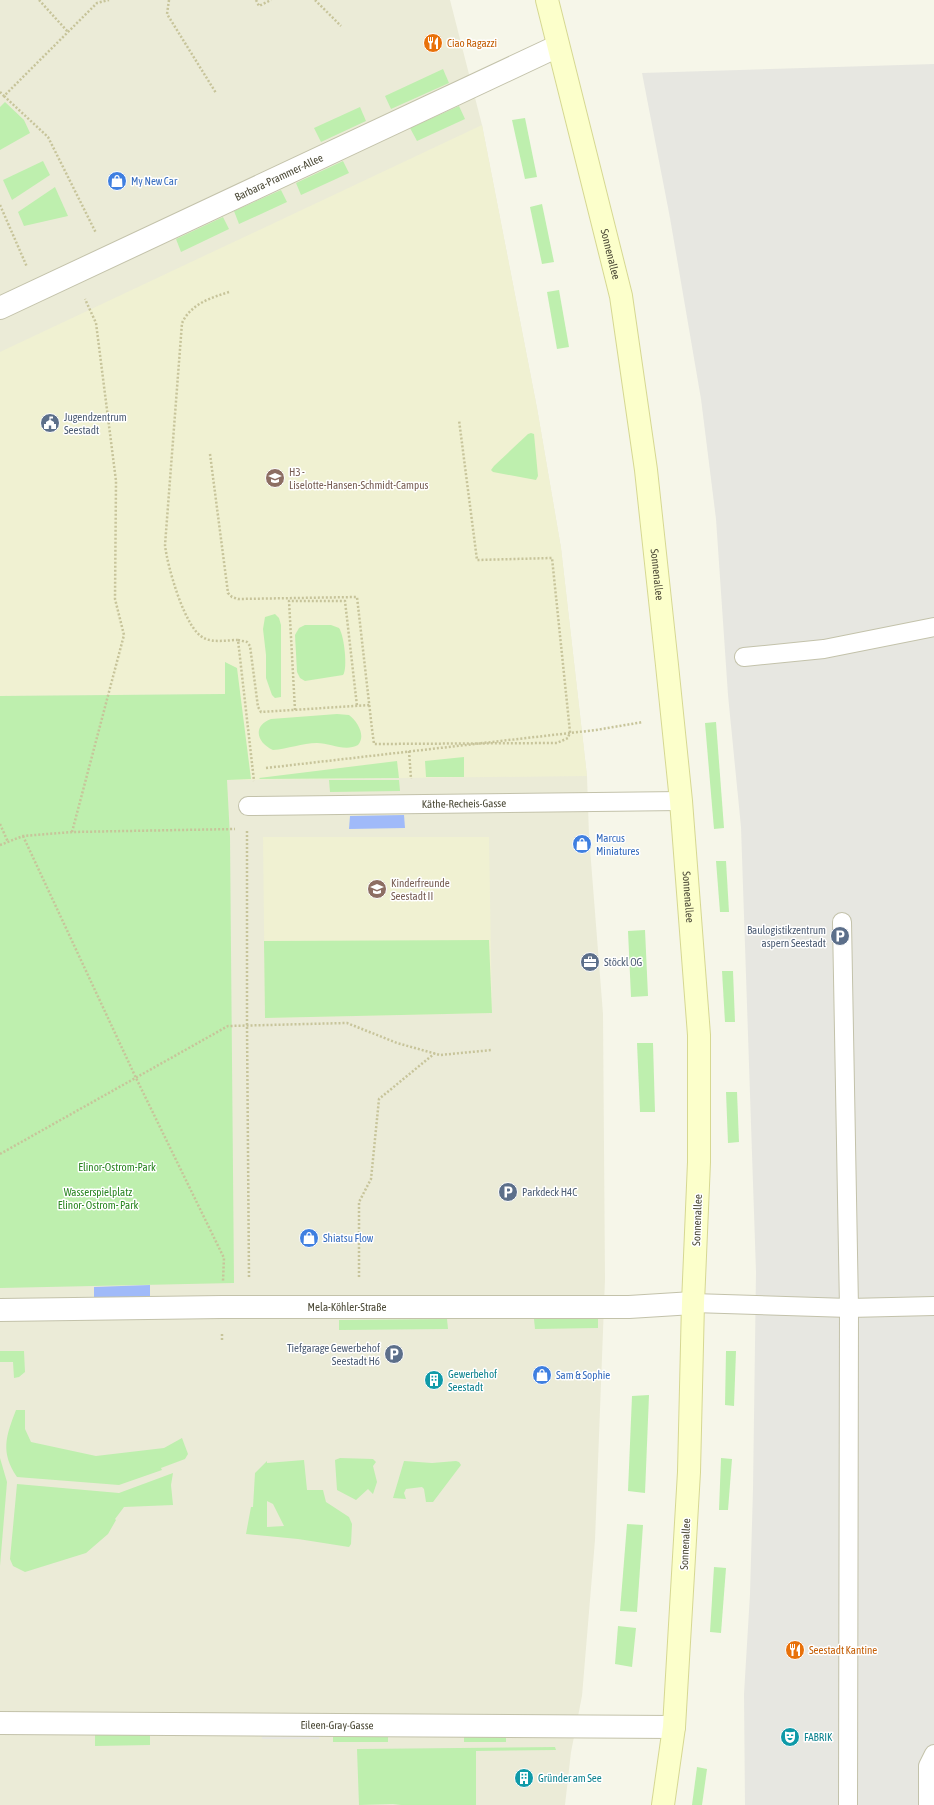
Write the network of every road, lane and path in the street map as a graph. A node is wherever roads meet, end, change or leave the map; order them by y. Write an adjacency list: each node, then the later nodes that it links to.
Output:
1 (39, 0): 11 (path)
2 (100, 0): 9 (path)
3 (109, 0): 9 (path)
4 (169, 0): 14 (path)
5 (256, 0): 6 (path)
6 (271, 0)
7 (315, 0): 10 (path)
8 (547, 0): 12 (street, Sonnenallee)
9 (97, 3): 11 (path)
10 (341, 26)
11 (68, 32): 15 (path)
12 (558, 46): 17 (street, Barbara-Prammer-Allee); 32 (street, Sonnenallee)
13 (0, 92): 15 (path)
14 (216, 94)
15 (4, 96): 17 (path)
16 (0, 205): 19 (path)
17 (111, 256): 18 (street, Barbara-Prammer-Allee)
18 (73, 274): 19 (street, Barbara-Prammer-Allee); 36 (path)
19 (37, 291): 21 (street, Barbara-Prammer-Allee)
20 (229, 292): 25 (path)
21 (0, 308)
22 (459, 420): 28 (path, bridge)
23 (210, 454): 28 (path)
24 (934, 627): 26 (lane)
25 (238, 640): 29 (path); 33 (path)
26 (744, 657)
27 (357, 706): 28 (path); 29 (path); 29 (path)
28 (370, 706)
29 (295, 710)
30 (642, 722): 31 (path)
31 (266, 768)
32 (681, 801): 33 (lane, Käthe-Recheis-Gasse); 48 (street, Sonnenallee)
33 (248, 806): 35 (path)
34 (0, 824): 38 (path)
35 (248, 828): 36 (path); 41 (path)
36 (72, 832): 37 (path)
37 (23, 836): 38 (path); 44 (path)
38 (8, 842): 39 (path)
39 (0, 845)
40 (842, 922): 51 (lane)
41 (247, 1026): 43 (path); 44 (path); 47 (path)
42 (492, 1050): 43 (path)
43 (435, 1053): 46 (path)
44 (136, 1078): 45 (path); 50 (path)
45 (0, 1154)
46 (360, 1277)
47 (249, 1279)
48 (693, 1303): 50 (street, Mela-Köhler-Straße); 51 (lane); 55 (street, Sonnenallee)
49 (934, 1306): 51 (lane)
50 (222, 1307): 52 (street, Mela-Köhler-Straße); 53 (path)
51 (849, 1308): 58 (lane)
52 (0, 1310)
53 (222, 1341)
54 (0, 1723): 55 (street, Eileen-Gray-Gasse)
55 (674, 1727): 57 (street, Sonnenallee)
56 (934, 1754): 59 (lane)
57 (664, 1805)
58 (848, 1805)
59 (928, 1805)

